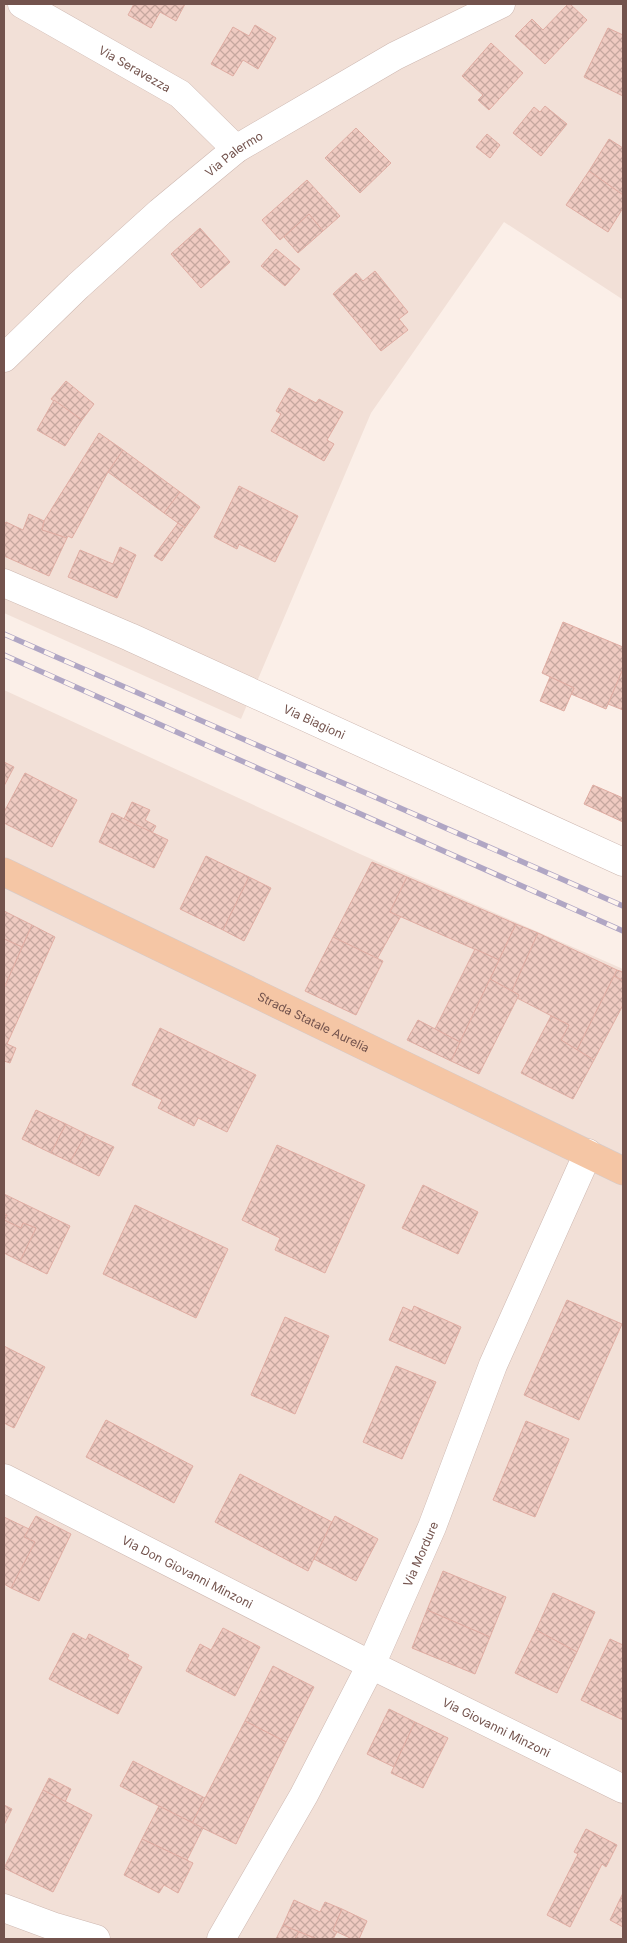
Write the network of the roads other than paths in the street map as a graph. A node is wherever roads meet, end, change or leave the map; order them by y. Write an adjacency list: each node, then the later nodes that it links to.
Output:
1 (22, 4): 3 (street, Via Seravezza)
2 (501, 4): 3 (street, Via Palermo)
3 (236, 150): 4 (street, Via Palermo)
4 (4, 358)
5 (4, 583): 6 (street, Via Biagioni)
6 (623, 862)
7 (4, 872): 8 (main road, Strada Statale Aurelia)
8 (588, 1153): 9 (main road, Strada Statale Aurelia); 11 (street, Via Mordure)
9 (623, 1170)
10 (4, 1478): 11 (street, Via Don Giovanni Minzoni)
11 (371, 1665): 12 (street, Via Giovanni Minzoni); 15 (street, Via Mordure)
12 (623, 1789)
13 (4, 1908): 14 (street)
14 (96, 1939)
15 (221, 1939)

